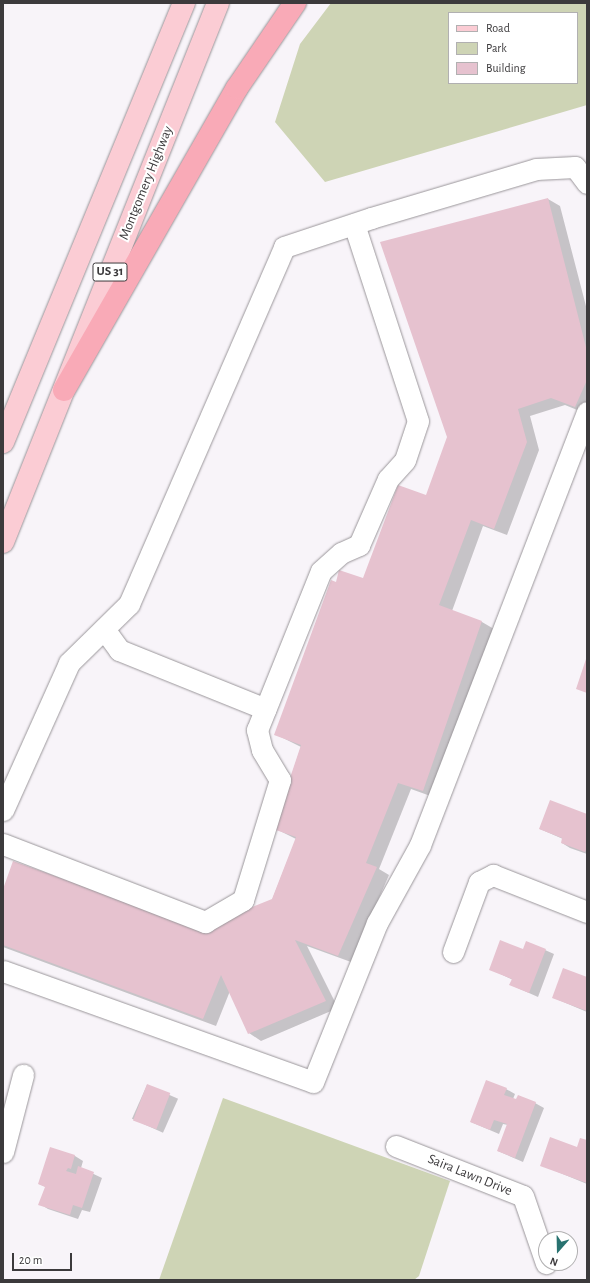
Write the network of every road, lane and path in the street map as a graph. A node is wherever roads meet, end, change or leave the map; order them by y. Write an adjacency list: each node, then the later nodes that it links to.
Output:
1 (184, 3): 8 (main road, US 31)
2 (218, 3): 6 (main road, Montgomery Highway / US 31)
3 (295, 3): 6 (highway)
4 (587, 184): 5 (street)
5 (354, 224): 10 (street); 11 (street)
6 (64, 390): 9 (main road, Montgomery Highway / US 31)
7 (587, 412): 16 (street)
8 (5, 434)
9 (3, 542)
10 (104, 629): 11 (street); 12 (street)
11 (266, 709): 13 (street)
12 (3, 810)
13 (3, 844)
14 (587, 912): 15 (street)
15 (453, 952)
16 (3, 970)
17 (23, 1075): 19 (street)
18 (396, 1146): 20 (street, Saira Lawn Drive)
19 (3, 1152)
20 (538, 1240)

